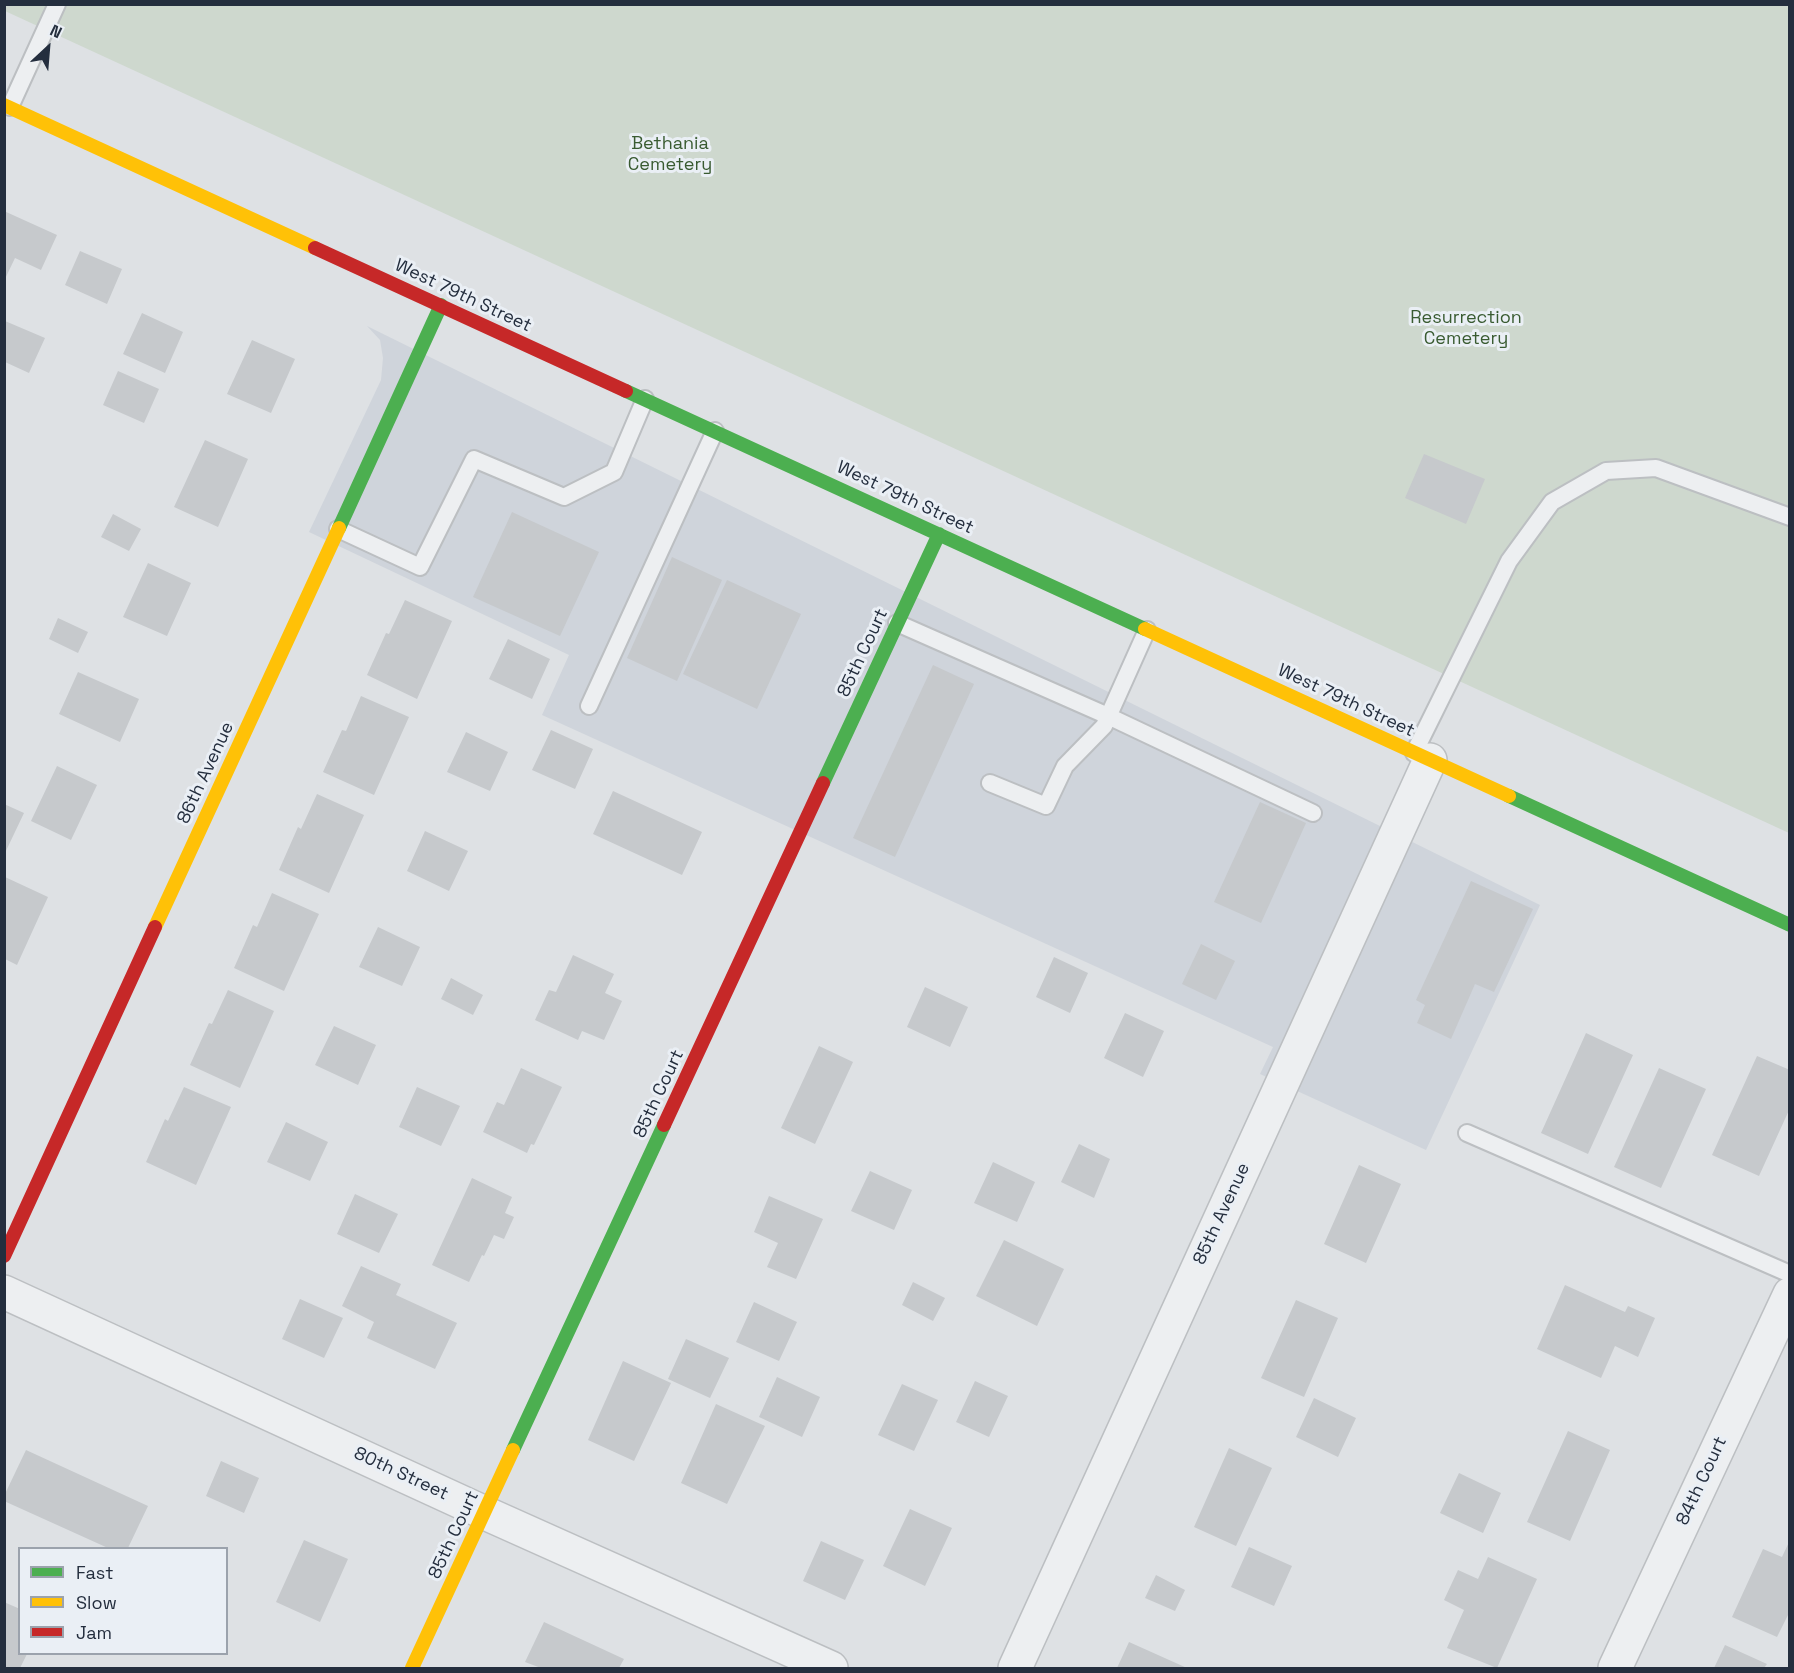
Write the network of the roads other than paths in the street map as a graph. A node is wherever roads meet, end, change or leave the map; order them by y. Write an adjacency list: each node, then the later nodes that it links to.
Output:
1 (57, 4): 2 (lane)
2 (8, 106): 3 (street, West 79th Street)
3 (441, 305): 4 (street, West 79th Street); 7 (street, 86th Avenue)
4 (645, 399): 5 (street, West 79th Street); 7 (lane)
5 (715, 431): 8 (street, West 79th Street); 11 (lane)
6 (1790, 517): 13 (lane)
7 (338, 529): 18 (street, 86th Avenue)
8 (939, 534): 9 (street, 85th Court); 10 (street, West 79th Street)
9 (897, 623): 12 (lane); 22 (street, 85th Court)
10 (1147, 630): 12 (lane); 13 (street, West 79th Street)
11 (589, 706)
12 (1108, 716): 14 (lane); 15 (lane)
13 (1422, 756): 16 (street, West 79th Street); 25 (street, 85th Avenue)
14 (990, 783)
15 (1313, 813)
16 (1790, 925)
17 (1467, 1133): 19 (lane)
18 (4, 1256)
19 (1790, 1274)
20 (4, 1292): 22 (street, 80th Street)
21 (1786, 1308): 26 (street, 84th Court)
22 (485, 1513): 23 (street, 85th Court); 24 (street, 80th Street)
23 (412, 1668)
24 (831, 1668)
25 (1015, 1668)
26 (1615, 1668)

